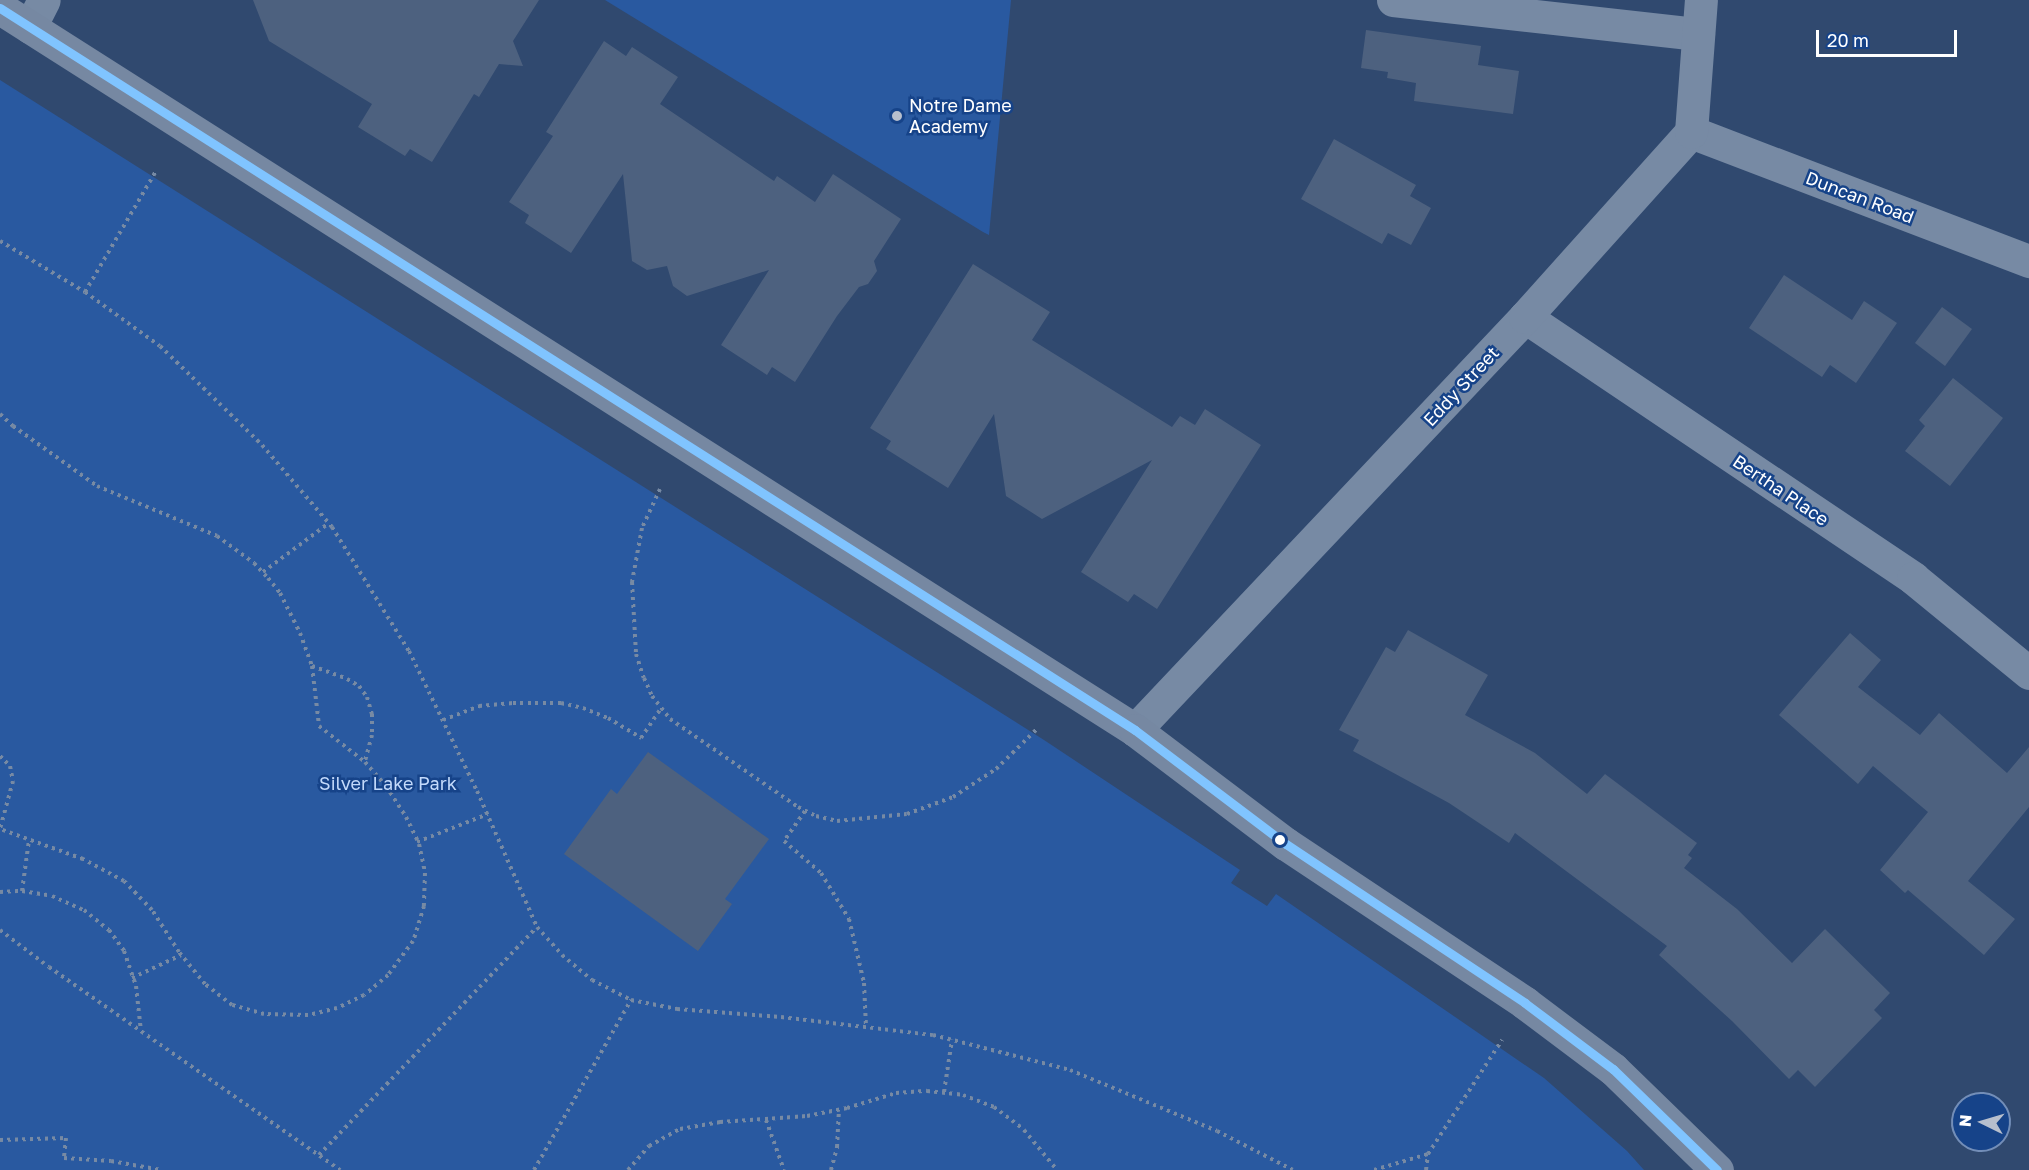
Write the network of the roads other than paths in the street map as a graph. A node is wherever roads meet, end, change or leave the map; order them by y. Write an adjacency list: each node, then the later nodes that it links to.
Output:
1 (1393, 0): 5 (street)
2 (1701, 0): 5 (street)
3 (0, 8): 4 (main road)
4 (37, 14): 10 (main road)
5 (1698, 34): 6 (street)
6 (1691, 132): 7 (street, Duncan Road); 8 (street, Eddy Street)
7 (2029, 261)
8 (1525, 317): 9 (street, Bertha Place); 10 (street, Eddy Street)
9 (2029, 673)
10 (1135, 730): 11 (main road)
11 (1717, 1170)

